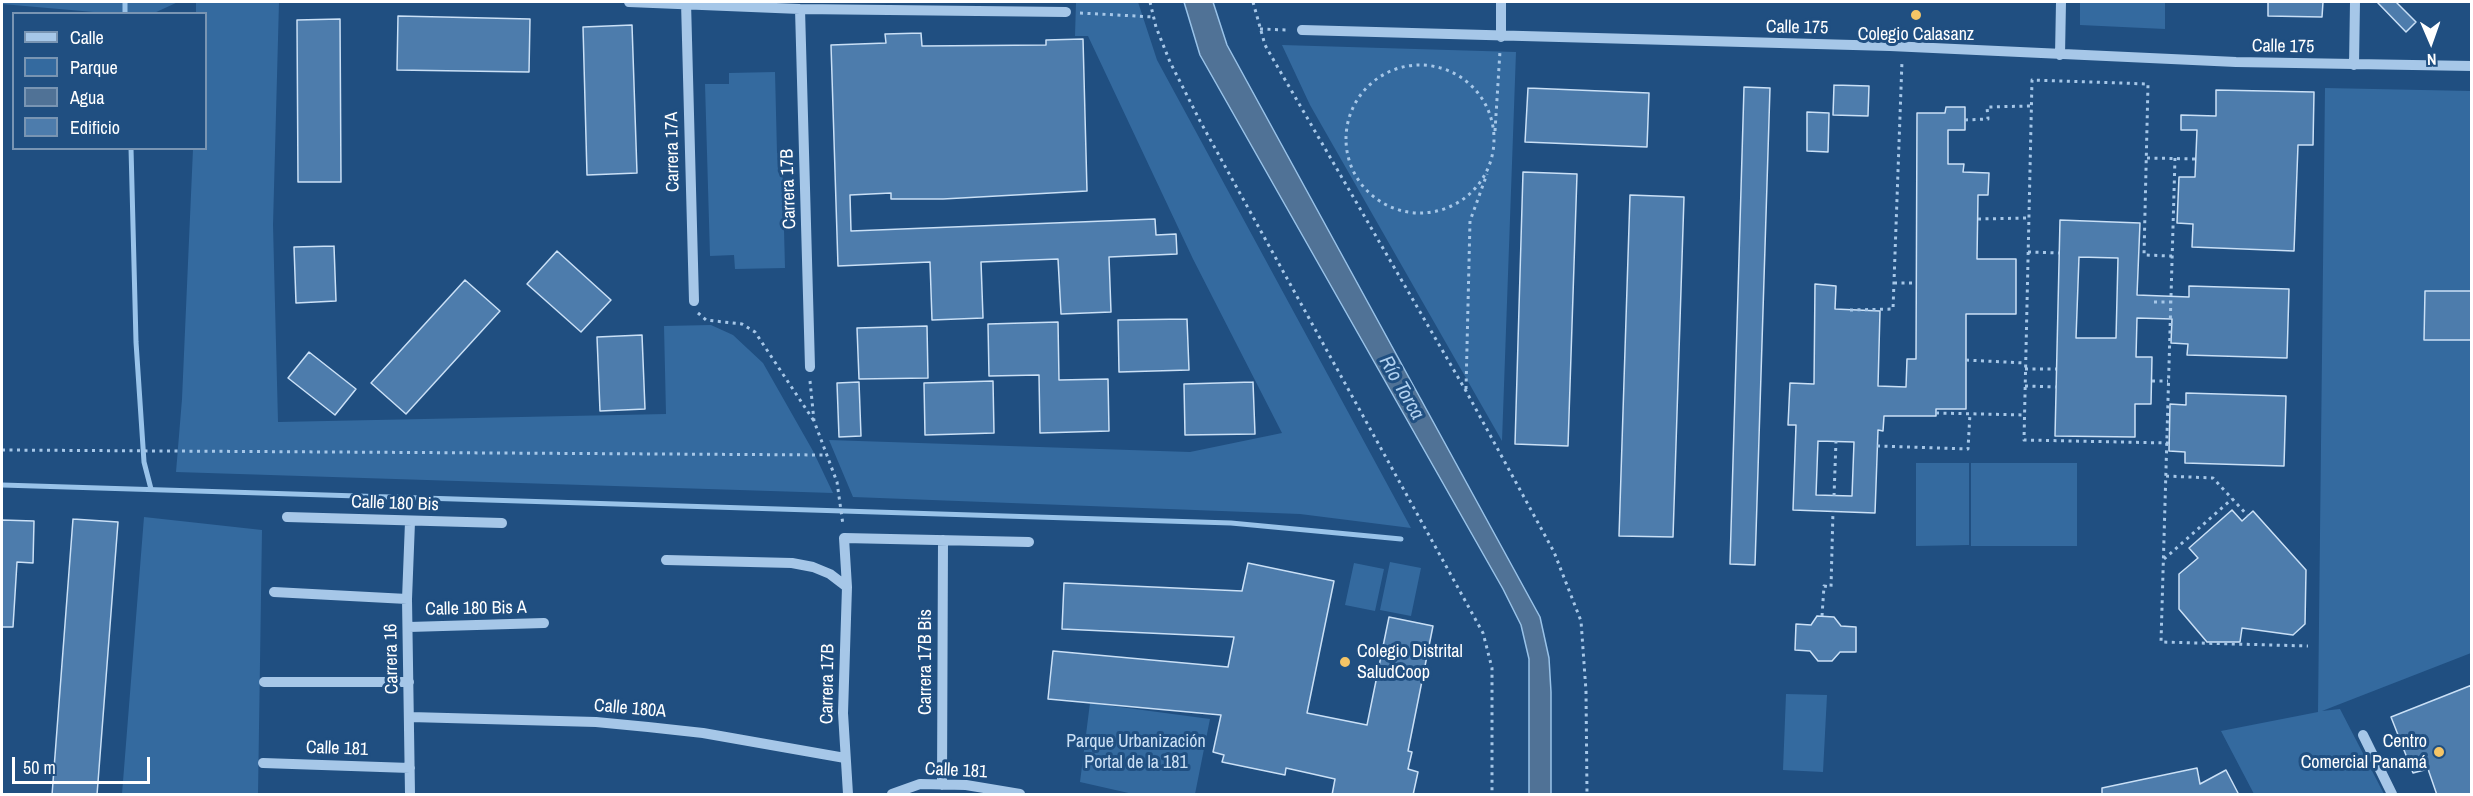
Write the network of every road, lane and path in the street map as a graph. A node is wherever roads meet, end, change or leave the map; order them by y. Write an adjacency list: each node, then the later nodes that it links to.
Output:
1 (628, 2): 7 (street)
2 (1150, 2): 10 (path)
3 (1253, 2): 11 (path)
4 (1501, 2): 13 (street)
5 (2061, 2): 15 (street)
6 (2355, 2): 16 (street)
7 (686, 4): 8 (street); 32 (street, Carrera 17A)
8 (800, 9): 9 (street); 38 (street, Carrera 17B)
9 (1066, 12): 10 (path)
10 (1154, 17): 87 (path)
11 (1260, 29): 12 (path); 45 (path)
12 (1302, 30): 13 (street, Calle 175)
13 (1501, 37): 14 (street, Calle 175); 20 (path)
14 (1903, 47): 15 (street, Calle 175); 30 (path)
15 (2060, 55): 16 (street, Calle 175)
16 (2354, 65): 17 (street, Calle 175)
17 (2472, 66)
18 (2031, 106): 19 (path); 21 (path); 25 (path)
19 (1965, 120)
20 (1494, 141): 24 (path); 24 (path)
21 (2146, 158): 22 (path); 29 (path)
22 (2175, 158): 23 (path); 29 (path)
23 (2196, 159)
24 (1490, 163): 45 (path)
25 (2029, 218): 26 (path); 27 (path)
26 (1978, 219)
27 (2028, 252): 28 (path); 37 (path)
28 (2059, 253)
29 (2172, 256): 34 (path)
30 (1894, 283): 31 (path); 35 (path)
31 (1917, 283)
32 (694, 301): 49 (path)
33 (2154, 302): 34 (path)
34 (2171, 302): 42 (path)
35 (1850, 310)
36 (1966, 360): 37 (path)
37 (2025, 363): 39 (path)
38 (810, 367): 49 (path)
39 (2025, 369): 40 (path); 43 (path)
40 (2056, 369)
41 (2152, 381): 42 (path)
42 (2168, 381): 51 (path)
43 (2025, 386): 44 (path); 48 (path)
44 (2056, 387)
45 (1466, 392): 88 (path)
46 (1936, 412): 47 (path)
47 (1970, 414): 48 (path); 52 (path)
48 (2024, 415): 51 (path)
49 (814, 421): 54 (path)
50 (1836, 441): 56 (path)
51 (2168, 442): 55 (path)
52 (1877, 446)
53 (2, 450): 54 (path)
54 (827, 455): 63 (path)
55 (2166, 476): 57 (path); 66 (path)
56 (1834, 496)
57 (2232, 499): 59 (path); 66 (path)
58 (1833, 511): 71 (path)
59 (2248, 516)
60 (287, 517): 61 (street, Calle 180 Bis)
61 (410, 522): 62 (street, Calle 180 Bis); 70 (street, Carrera 16)
62 (502, 523)
63 (843, 523)
64 (943, 540): 65 (street); 68 (street, Carrera 17B); 82 (street, Carrera 17B Bis)
65 (1029, 542)
66 (2163, 559): 74 (path)
67 (666, 560): 68 (street)
68 (847, 587): 79 (street, Carrera 17B)
69 (274, 592): 70 (street, Calle 180 Bis A)
70 (407, 599): 73 (street, Carrera 16)
71 (1822, 616)
72 (544, 623): 73 (street, Calle 180 Bis A)
73 (409, 627): 76 (street, Carrera 16)
74 (2308, 646)
75 (264, 682): 76 (street)
76 (409, 682): 77 (street, Carrera 16)
77 (410, 717): 79 (street, Calle 180A); 81 (street, Carrera 16)
78 (2363, 735): 89 (street)
79 (845, 758): 84 (street, Carrera 17B)
80 (263, 763): 81 (street, Calle 181)
81 (410, 768): 83 (street, Carrera 16)
82 (942, 784): 85 (street, Calle 181); 86 (street, Calle 181)
83 (410, 795)
84 (848, 795)
85 (892, 795)
86 (1020, 795)
87 (1492, 795)
88 (1587, 795)
89 (2392, 795)

